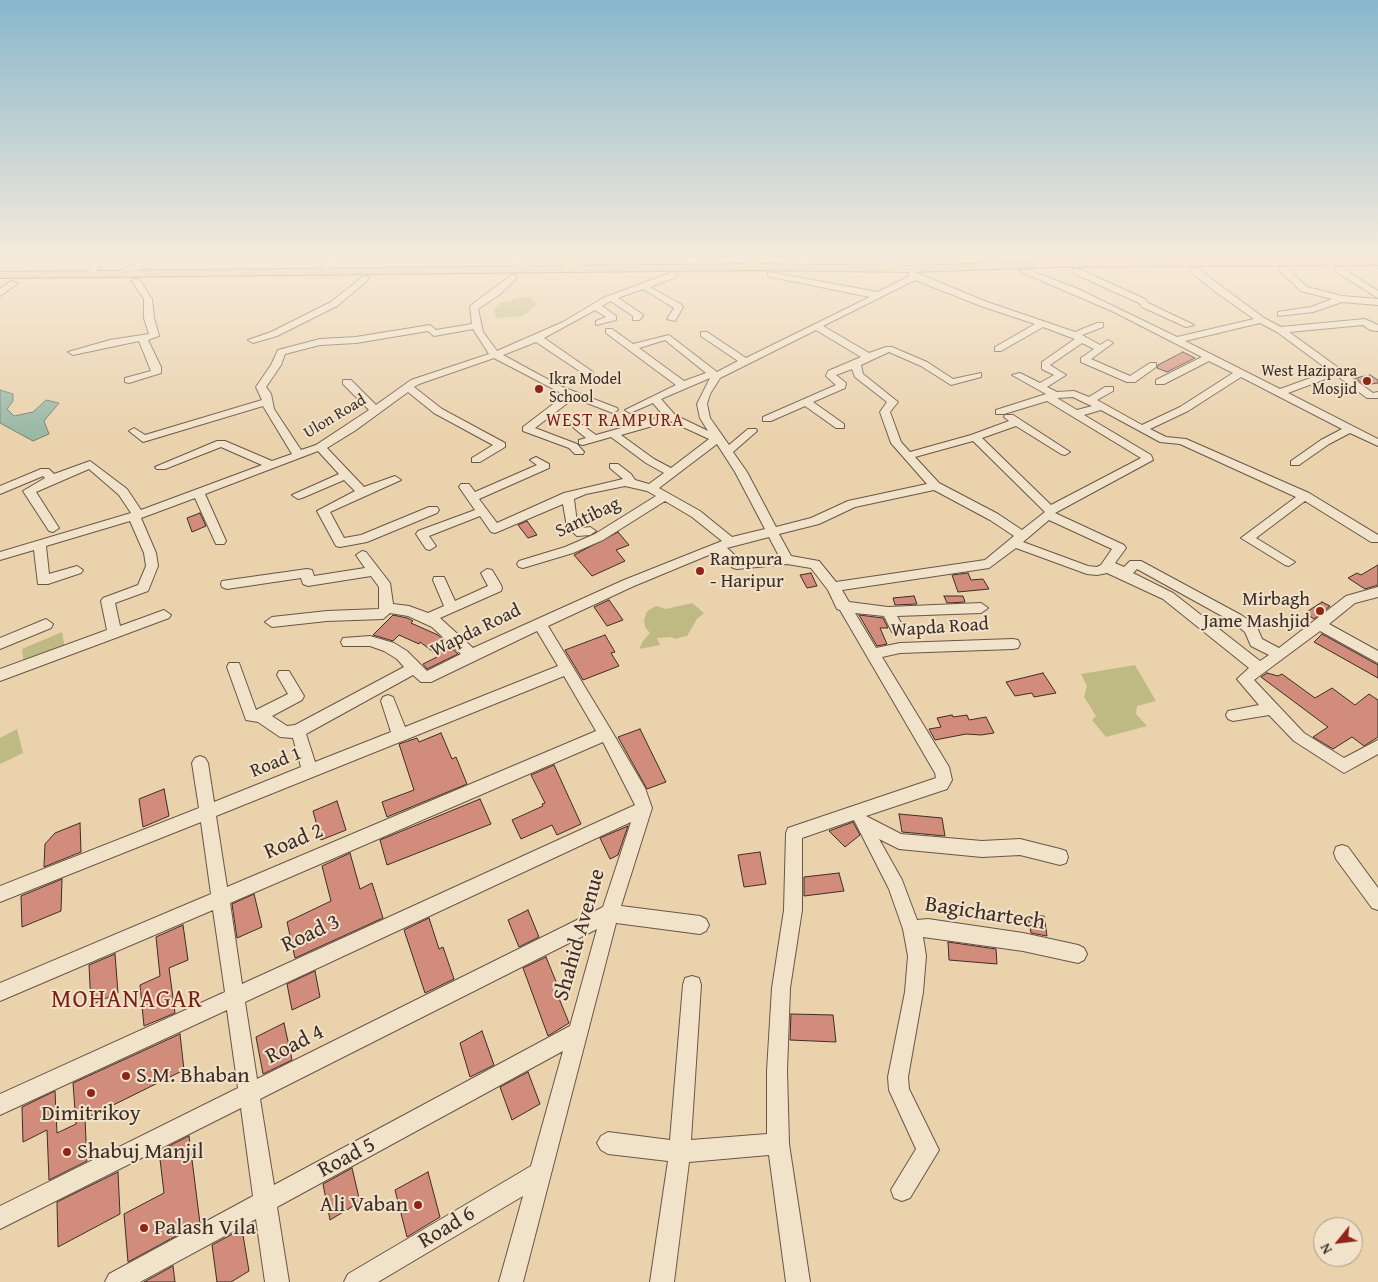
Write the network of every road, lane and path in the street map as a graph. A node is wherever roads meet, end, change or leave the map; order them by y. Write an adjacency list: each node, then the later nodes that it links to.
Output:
1 (149, 316): 28 (street)
2 (310, 316): 29 (street)
3 (475, 316): 20 (street)
4 (579, 316): 27 (street, Ulon Road)
5 (610, 316): 17 (street)
6 (639, 316): 13 (street)
7 (674, 316): 14 (street)
8 (837, 316): 21 (street)
9 (1023, 316): 16 (street)
10 (1127, 316): 30 (street)
11 (1169, 316): 19 (street)
12 (1255, 316): 15 (street)
13 (636, 318)
14 (672, 319)
15 (1261, 320): 23 (street); 30 (street)
16 (1043, 322): 26 (street); 32 (street)
17 (599, 323)
18 (1100, 325): 26 (street)
19 (1189, 325)
20 (477, 326): 34 (street); 59 (street)
21 (816, 326): 36 (street); 37 (street)
22 (1378, 328): 23 (street)
23 (1280, 330): 39 (street)
24 (609, 331): 31 (street)
25 (704, 334): 37 (street)
26 (1078, 337): 38 (street); 50 (street)
27 (537, 338): 34 (street, Ulon Road); 41 (street)
28 (143, 339): 33 (street); 45 (street)
29 (252, 340)
30 (1176, 340): 35 (street)
31 (634, 347): 44 (street); 48 (street)
32 (998, 349)
33 (73, 352)
34 (495, 355): 49 (street, Ulon Road); 53 (street)
35 (1209, 357): 40 (street); 47 (street)
36 (863, 360): 42 (street); 58 (street); 83 (street)
37 (744, 361): 44 (street)
38 (1153, 365)
39 (1338, 371): 52 (street); 54 (street)
40 (1240, 373): 52 (street); 70 (street)
41 (590, 374)
42 (978, 375)
43 (1017, 375): 50 (street)
44 (716, 376): 48 (street); 76 (street)
45 (129, 380)
46 (347, 382): 63 (street)
47 (1160, 382)
48 (683, 385): 56 (street)
49 (408, 387): 63 (street, Ulon Road); 84 (street)
50 (1040, 387): 55 (street)
51 (1109, 389): 57 (street)
52 (1279, 393): 71 (street)
53 (572, 395): 61 (street); 78 (street)
54 (1378, 395)
55 (1052, 396): 57 (street); 64 (street); 67 (street)
56 (655, 399): 62 (street); 65 (street)
57 (1089, 400): 60 (street)
58 (805, 401): 66 (street); 69 (street)
59 (267, 402): 72 (street); 82 (street)
60 (1102, 406): 64 (street); 70 (street)
61 (613, 410)
62 (630, 410)
63 (376, 411): 79 (street, Ulon Road)
64 (1075, 414): 75 (street)
65 (670, 417): 74 (street); 76 (street)
66 (767, 419)
67 (1017, 422): 75 (street); 81 (street)
68 (574, 424): 78 (street)
69 (840, 426)
70 (1142, 429): 104 (street)
71 (1350, 429): 77 (street); 86 (street)
72 (134, 431)
73 (752, 431): 80 (street)
74 (612, 434): 78 (street); 90 (street)
75 (975, 437): 83 (street)
76 (717, 439): 80 (street); 90 (street)
77 (1378, 443)
78 (585, 444)
79 (320, 447): 82 (street, Ulon Road); 91 (street)
80 (727, 452): 111 (street)
81 (1065, 452)
82 (299, 456): 87 (street, Ulon Road)
83 (907, 456): 95 (street)
84 (476, 460)
85 (536, 460): 105 (street)
86 (1295, 463)
87 (272, 465): 89 (street); 100 (street, Ulon Road)
88 (614, 466): 94 (street)
89 (161, 467)
90 (671, 472): 97 (street)
91 (346, 474): 99 (street); 101 (street)
92 (52, 479): 98 (street); 108 (street); 109 (street)
93 (395, 480): 99 (street)
94 (630, 483): 97 (street); 102 (street)
95 (935, 486): 111 (street, Wapda Road); 112 (street)
96 (465, 487): 105 (street)
97 (651, 488): 103 (street)
98 (0, 490)
99 (362, 492): 106 (street)
100 (199, 493): 108 (street, Ulon Road); 114 (street)
101 (298, 495)
102 (568, 496): 107 (street); 110 (street, Santibag)
103 (665, 496): 116 (street); 122 (street, Santibag)
104 (1305, 496): 113 (street); 121 (street)
105 (473, 497): 107 (street)
106 (433, 510)
107 (482, 511): 117 (street)
108 (136, 516): 115 (street, Ulon Road); 142 (street)
109 (53, 528)
110 (590, 531)
111 (771, 531): 116 (street, Wapda Road); 120 (street)
112 (1019, 539): 128 (street); 148 (street); 152 (street)
113 (1375, 539)
114 (220, 541)
115 (40, 544): 119 (street, Ulon Road); 123 (street)
116 (724, 544): 120 (street); 138 (street, Wapda Road)
117 (430, 546)
118 (362, 555): 124 (street)
119 (0, 556)
120 (787, 560): 128 (street)
121 (1289, 562)
122 (523, 564)
123 (77, 570)
124 (374, 571): 127 (street); 132 (street)
125 (487, 573): 131 (street)
126 (439, 580): 131 (street)
127 (227, 584)
128 (833, 587): 130 (street)
129 (1378, 592): 140 (street)
130 (842, 606): 134 (street, Wapda Road); 146 (street)
131 (451, 607): 136 (street)
132 (387, 608): 136 (street); 137 (street)
133 (981, 608): 134 (street, Wapda Road)
134 (888, 612): 141 (street)
135 (164, 616): 142 (street)
136 (428, 618): 147 (street)
137 (272, 622)
138 (539, 623): 147 (street, Wapda Road); 153 (street)
139 (46, 624): 144 (street)
140 (1318, 624): 148 (street); 149 (street)
141 (897, 628)
142 (115, 634): 154 (street)
143 (348, 642): 151 (street)
144 (0, 644)
145 (1013, 644): 146 (street, Wapda Road)
146 (871, 654): 168 (street)
147 (471, 655): 151 (street, Wapda Road)
148 (1280, 655): 152 (street)
149 (1378, 658)
150 (234, 667): 159 (street)
151 (414, 668): 160 (street, Wapda Road)
152 (1258, 668): 157 (street)
153 (566, 669): 161 (street); 162 (street, Road 1)
154 (0, 675)
155 (284, 675): 159 (street)
156 (388, 700): 162 (street)
157 (1271, 709): 158 (street); 163 (street)
158 (1233, 715)
159 (258, 716): 160 (street)
160 (298, 731): 165 (street)
161 (606, 734): 166 (street); 172 (street, Road 2)
162 (400, 735): 165 (street, Road 1)
163 (1377, 749)
164 (200, 763): 167 (street)
165 (310, 771): 167 (street, Road 1)
166 (644, 808): 174 (street, Shahid Avenue); 180 (street, Road 3)
167 (207, 812): 171 (street, Road 1); 172 (street)
168 (855, 818): 170 (street); 176 (street, Bagichartech); 185 (street)
169 (1342, 853): 173 (street)
170 (1060, 857)
171 (0, 894)
172 (220, 898): 179 (street, Road 2); 180 (street)
173 (1378, 902)
174 (610, 913): 175 (street); 181 (street, Shahid Avenue); 182 (street, Road 4)
175 (700, 925)
176 (912, 929): 177 (street, Bagichartech); 188 (street)
177 (1078, 954)
178 (692, 985): 186 (street)
179 (0, 992)
180 (235, 995): 182 (street); 183 (street, Road 3)
181 (577, 1033): 187 (street, Shahid Avenue); 189 (street, Road 5)
182 (249, 1094): 189 (street); 190 (street, Road 4)
183 (0, 1105)
184 (608, 1143): 186 (street)
185 (778, 1144): 186 (street); 196 (street)
186 (680, 1152): 195 (street)
187 (539, 1174): 193 (street, Road 6); 194 (street, Shahid Avenue)
188 (902, 1190)
189 (265, 1202): 191 (street, Road 5); 192 (street)
190 (0, 1218)
191 (117, 1282)
192 (277, 1282)
193 (356, 1282)
194 (511, 1282)
195 (662, 1282)
196 (798, 1282)

